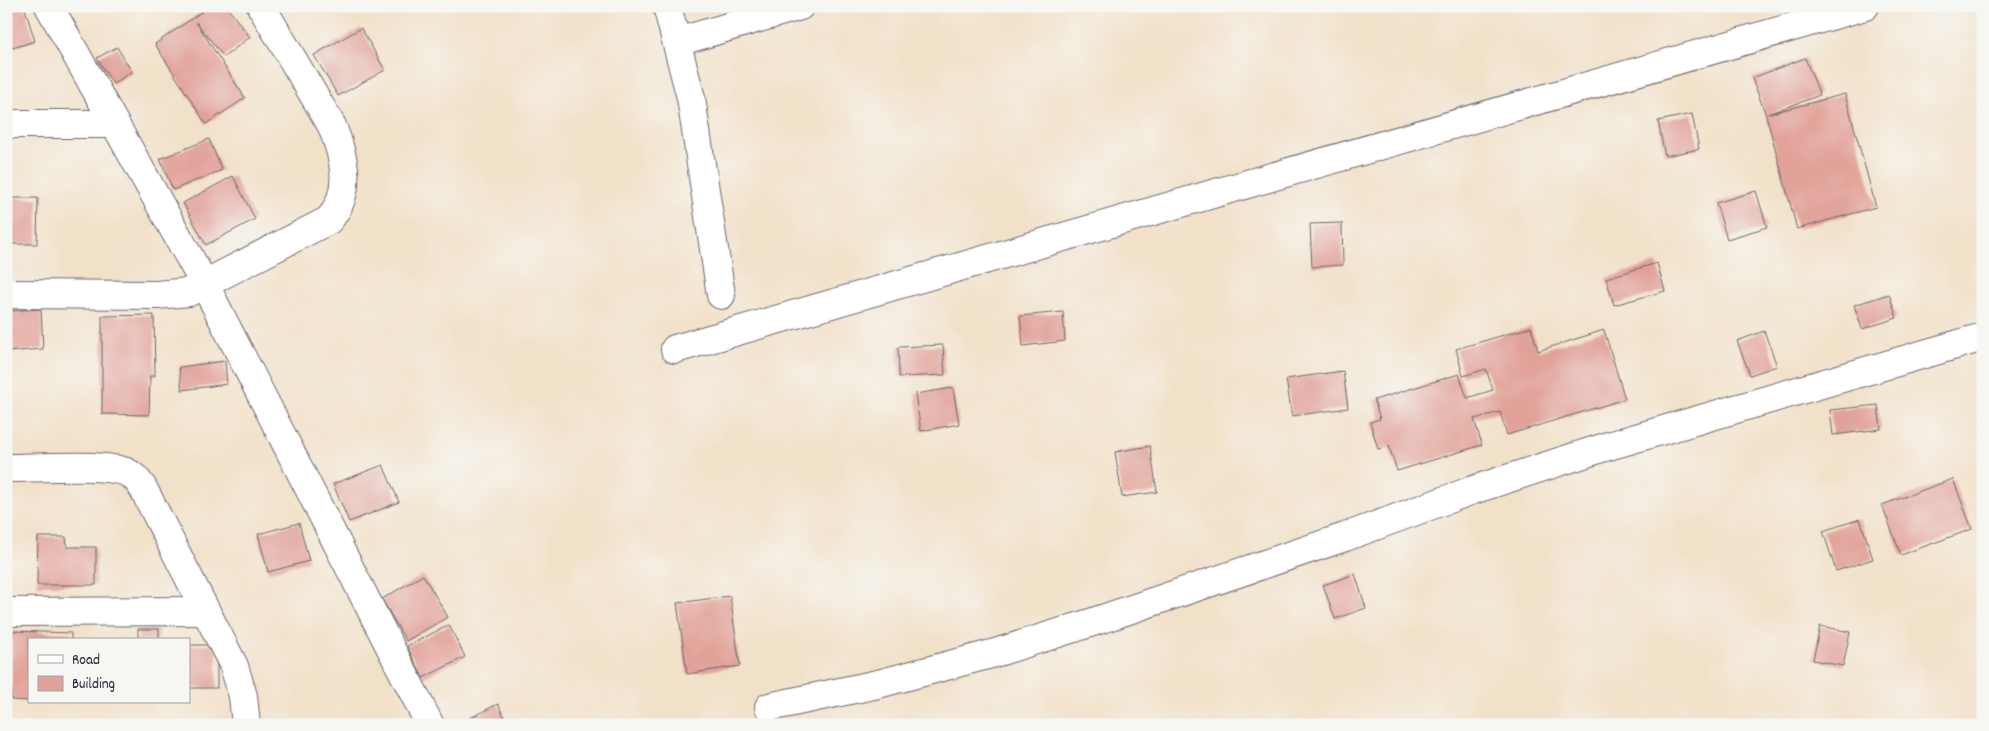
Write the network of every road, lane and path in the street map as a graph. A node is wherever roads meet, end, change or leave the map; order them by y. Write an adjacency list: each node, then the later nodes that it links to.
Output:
1 (49, 6): 8 (street)
2 (261, 6): 9 (street)
3 (667, 6): 6 (street)
4 (800, 6): 6 (street)
5 (1865, 6): 13 (street)
6 (677, 42): 11 (street)
7 (6, 124): 8 (street)
8 (114, 124): 9 (street)
9 (205, 285): 10 (street); 19 (street)
10 (6, 294)
11 (721, 295)
12 (1983, 337): 17 (street)
13 (675, 349)
14 (6, 468): 15 (street)
15 (204, 611): 16 (street); 18 (street)
16 (6, 612)
17 (769, 707)
18 (246, 725)
19 (430, 725)

